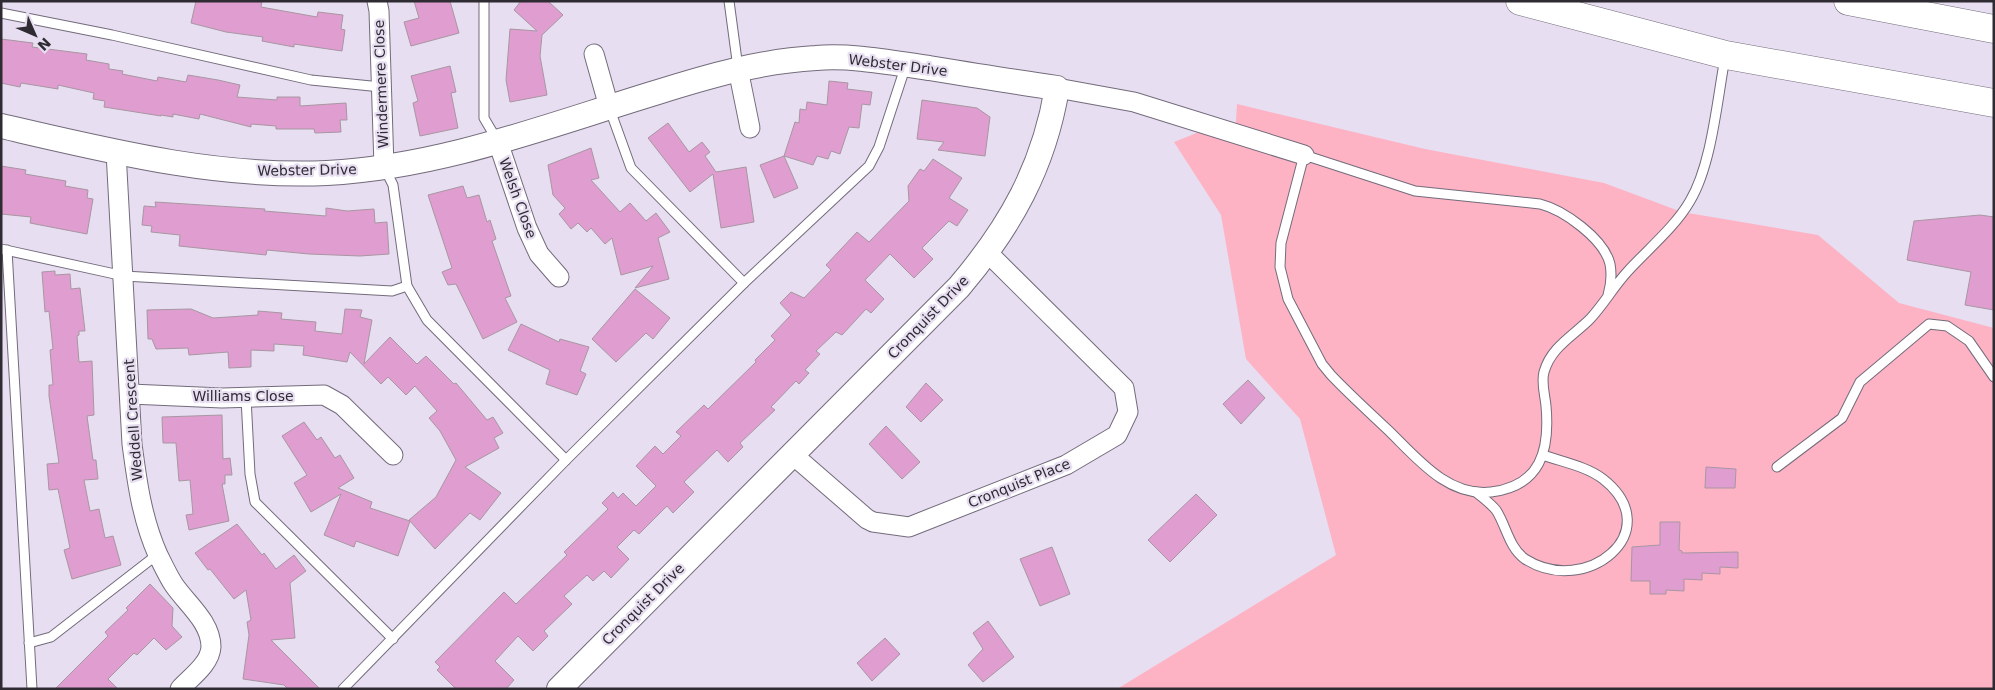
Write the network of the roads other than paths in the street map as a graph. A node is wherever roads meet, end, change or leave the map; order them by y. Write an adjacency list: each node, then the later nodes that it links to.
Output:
1 (377, 1): 12 (street, Windermere Close)
2 (484, 1): 18 (lane)
3 (729, 1): 11 (lane)
4 (1520, 1): 9 (highway)
5 (1848, 1): 7 (highway)
6 (1, 13): 12 (lane)
7 (1994, 29)
8 (594, 54): 15 (street)
9 (1726, 55): 14 (highway); 28 (lane)
10 (906, 65): 11 (street, Webster Drive); 13 (street, Webster Drive); 26 (lane)
11 (738, 69): 15 (street, Webster Drive); 17 (street)
12 (381, 87): 21 (street, Windermere Close)
13 (1057, 88): 20 (street); 23 (street, Cronquist Drive)
14 (1994, 103)
15 (609, 107): 18 (street, Webster Drive); 26 (lane)
16 (1, 126): 19 (street, Webster Drive)
17 (750, 128)
18 (498, 142): 21 (street, Webster Drive); 25 (street, Welsh Close)
19 (116, 152): 21 (street, Webster Drive); 24 (street, Weddell Crescent)
20 (1304, 155): 28 (lane); 37 (lane)
21 (384, 167): 27 (lane)
22 (4, 250): 24 (lane); 40 (lane)
23 (988, 253): 32 (street, Cronquist Drive); 32 (street, Cronquist Place)
24 (124, 276): 27 (lane); 30 (street, Weddell Crescent)
25 (559, 277)
26 (744, 284): 35 (lane)
27 (408, 286): 35 (lane)
28 (1608, 295): 34 (lane)
29 (1994, 377): 36 (lane)
30 (130, 394): 31 (street, Williams Close); 38 (street, Weddell Crescent)
31 (246, 398): 33 (street, Williams Close); 39 (lane)
32 (792, 454): 44 (street, Cronquist Drive)
33 (393, 455)
34 (1543, 455): 37 (lane); 37 (lane)
35 (566, 460): 39 (lane)
36 (1777, 468)
37 (1476, 492)
38 (158, 554): 40 (lane); 42 (street, Weddell Crescent)
39 (393, 639): 43 (lane)
40 (29, 644): 41 (lane)
41 (32, 689)
42 (180, 689)
43 (344, 689)
44 (559, 689)

